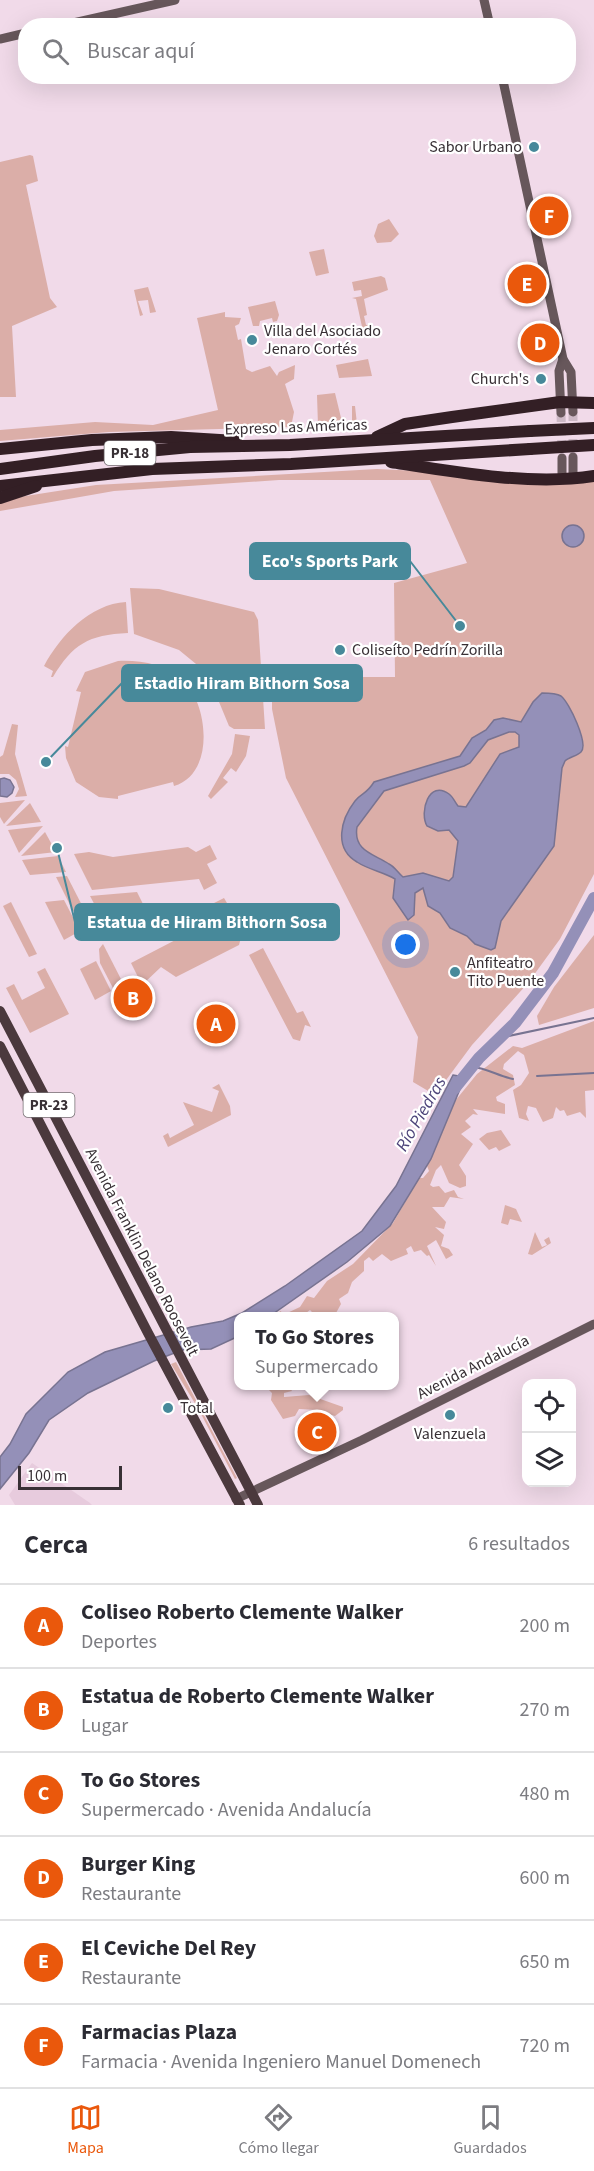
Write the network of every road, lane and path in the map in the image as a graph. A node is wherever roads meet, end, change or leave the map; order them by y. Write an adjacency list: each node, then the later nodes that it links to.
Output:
1 (175, 0): 3 (street)
2 (484, 0): 4 (street)
3 (95, 18)
4 (488, 18)
5 (18, 35): 6 (street)
6 (0, 39)
7 (504, 84): 9 (street)
8 (594, 403): 9 (highway)
9 (567, 408): 11 (highway)
10 (594, 428): 11 (highway, Expreso Las Américas / PR-18, bridge)
11 (370, 440): 13 (highway, Expreso Las Américas / PR-18)
12 (594, 445): 17 (highway, Expreso Las Américas / PR-18, bridge)
13 (261, 446): 14 (highway); 18 (highway, Expreso Las Américas / PR-18)
14 (0, 449)
15 (573, 457): 21 (street)
16 (562, 458): 21 (street)
17 (370, 459): 20 (highway, Expreso Las Américas / PR-18); 21 (highway)
18 (0, 469)
19 (594, 476): 21 (highway)
20 (60, 478): 22 (highway, Expreso Las Américas / PR-18); 23 (highway)
21 (568, 478)
22 (0, 486)
23 (0, 498)
24 (0, 1011): 27 (main road, Avenida Franklin Delano Roosevelt / PR-23)
25 (0, 1046): 28 (main road, Avenida Franklin Delano Roosevelt / PR-23)
26 (594, 1324): 27 (street, Avenida Andalucía)
27 (252, 1493): 28 (street, Avenida Andalucía); 29 (main road, Avenida Franklin Delano Roosevelt / PR-23)
28 (238, 1502)
29 (258, 1505)

